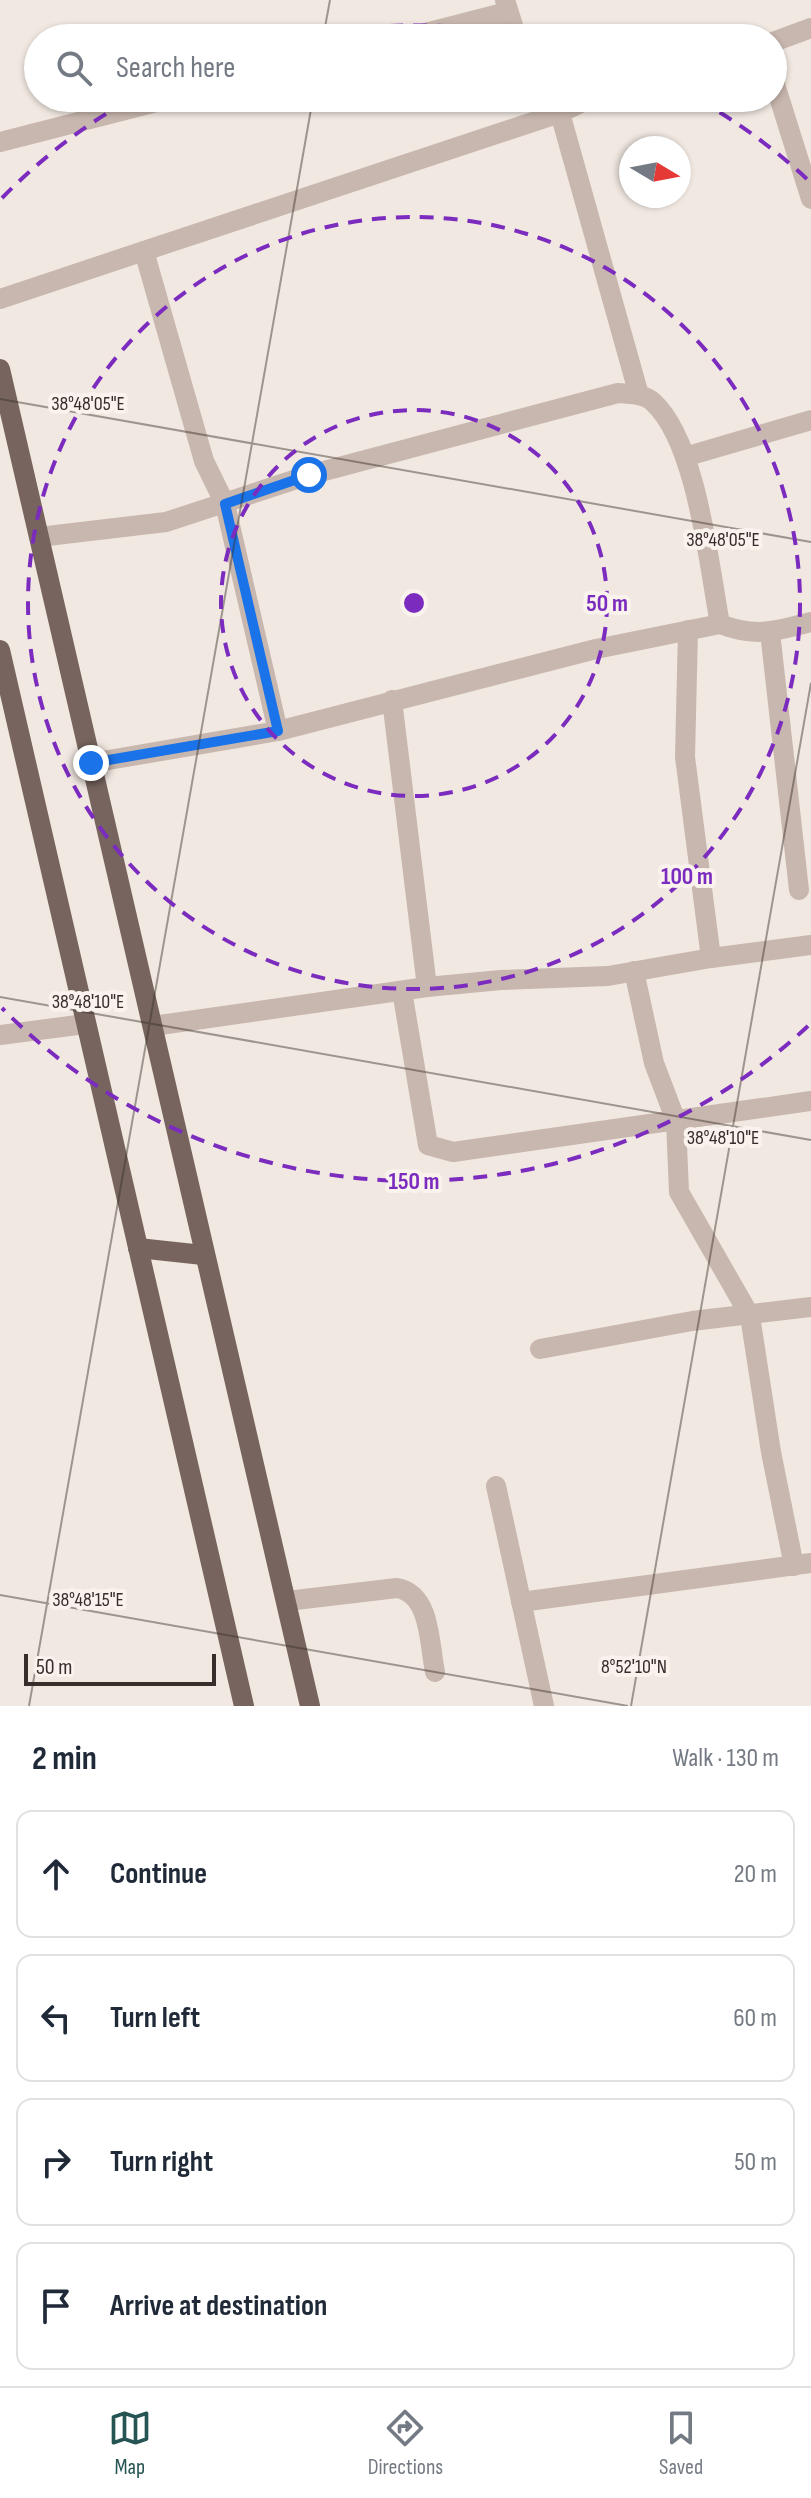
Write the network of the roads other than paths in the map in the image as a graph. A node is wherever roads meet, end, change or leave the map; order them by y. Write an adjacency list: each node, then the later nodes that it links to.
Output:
1 (506, 6): 2 (street)
2 (450, 24)
3 (811, 28): 4 (street)
4 (787, 37)
5 (117, 112): 9 (street)
6 (540, 112): 11 (street)
7 (550, 112): 14 (street)
8 (784, 112): 10 (street)
9 (0, 142)
10 (811, 199)
11 (144, 251): 12 (street); 17 (street)
12 (0, 299)
13 (0, 369): 18 (main road)
14 (639, 395): 16 (street); 17 (street)
15 (811, 420): 16 (street)
16 (688, 456): 20 (street)
17 (225, 504): 18 (street); 25 (street)
18 (39, 537): 26 (main road)
19 (811, 622): 22 (street)
20 (720, 624): 21 (street); 22 (street)
21 (688, 630): 24 (street); 29 (street)
22 (770, 632): 27 (street)
23 (0, 650): 33 (main road)
24 (392, 700): 25 (street); 31 (street)
25 (278, 731): 26 (street)
26 (91, 763): 34 (main road)
27 (799, 890)
28 (811, 945): 29 (street)
29 (711, 958): 30 (street)
30 (634, 971): 31 (street); 37 (street)
31 (427, 987): 32 (street)
32 (402, 991): 34 (street); 37 (street)
33 (85, 1024): 35 (street); 38 (main road)
34 (153, 1026): 39 (main road)
35 (0, 1035)
36 (811, 1101): 37 (street)
37 (676, 1121): 41 (street)
38 (138, 1248): 39 (main road); 48 (main road)
39 (203, 1255): 45 (main road)
40 (811, 1307): 41 (street)
41 (750, 1316): 42 (street); 44 (street)
42 (540, 1349)
43 (496, 1486): 46 (street)
44 (802, 1564): 46 (street)
45 (287, 1601): 47 (street); 49 (main road)
46 (521, 1602): 50 (street)
47 (435, 1672)
48 (244, 1706)
49 (310, 1706)
50 (544, 1706)

